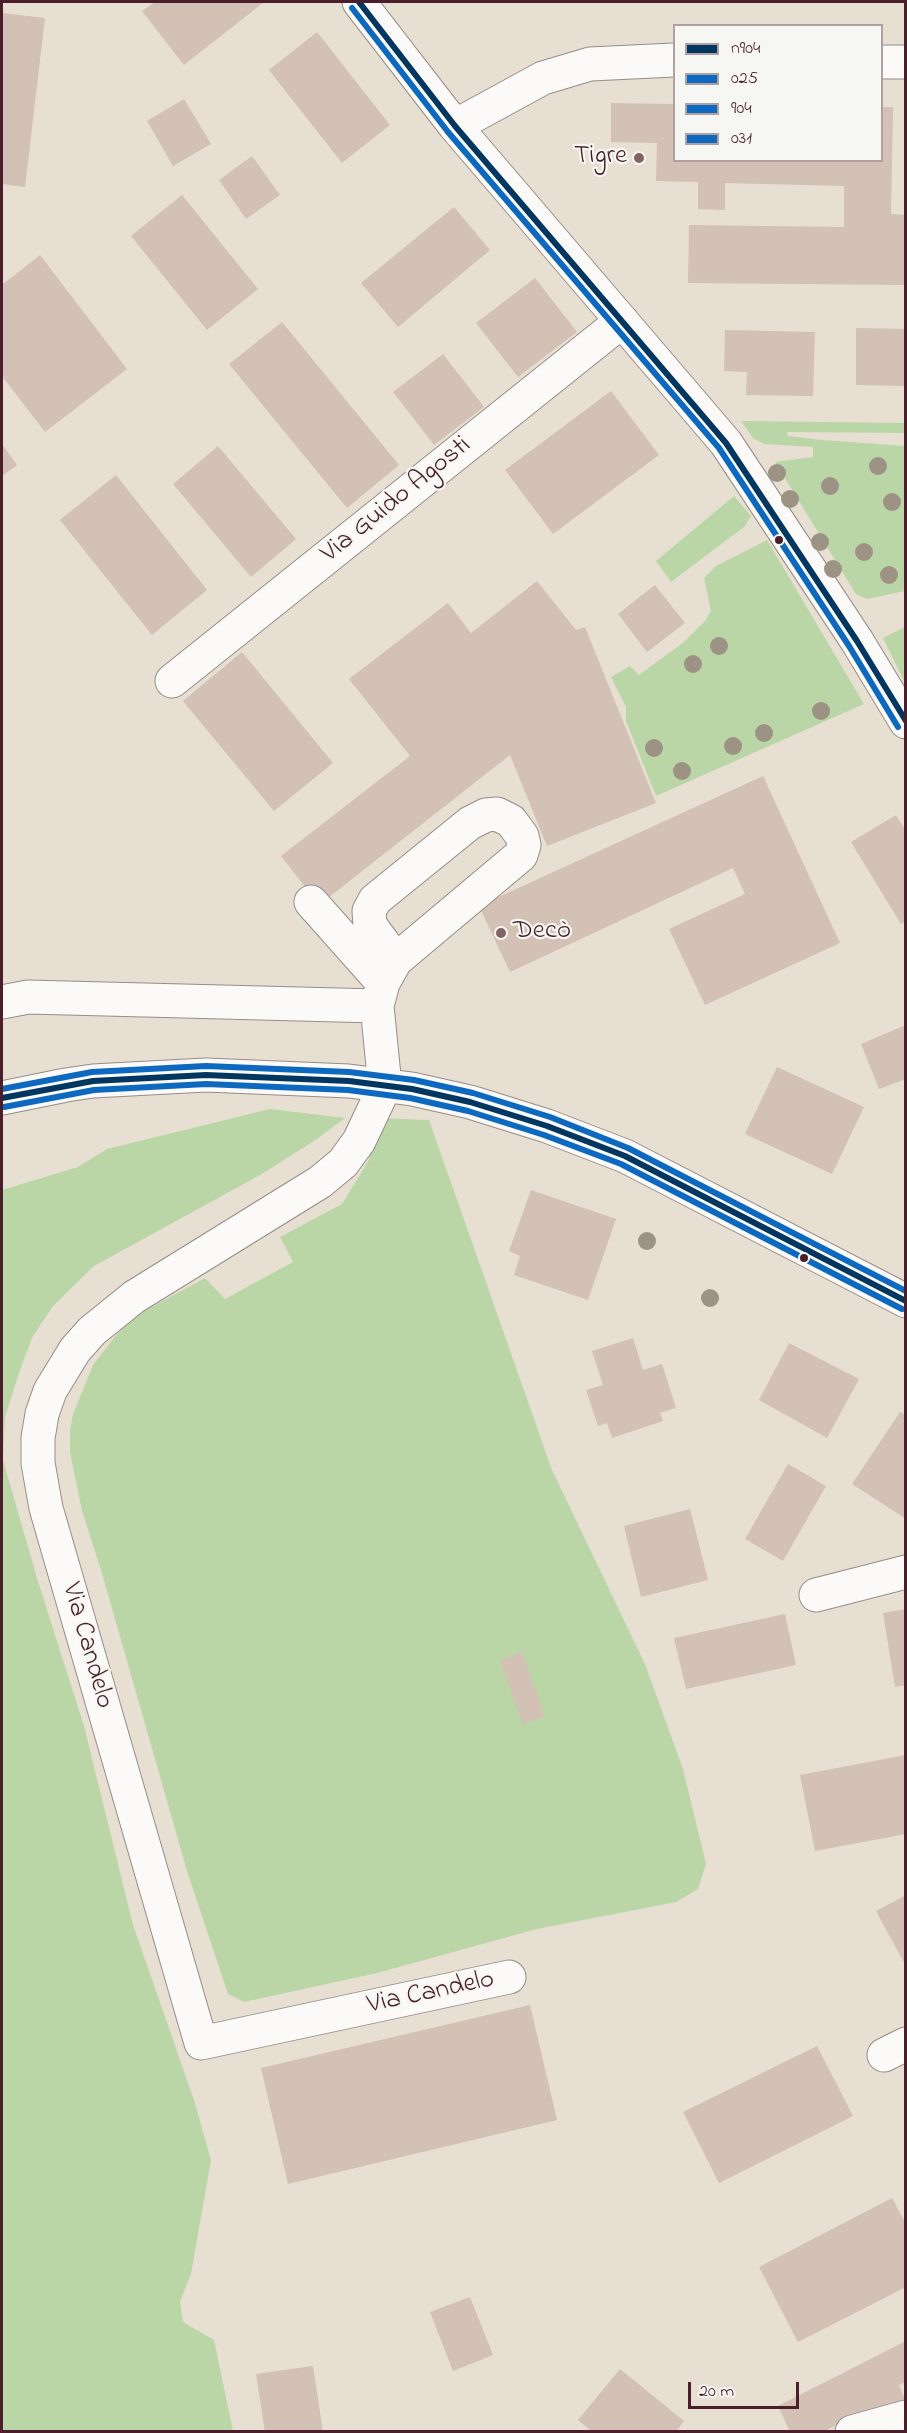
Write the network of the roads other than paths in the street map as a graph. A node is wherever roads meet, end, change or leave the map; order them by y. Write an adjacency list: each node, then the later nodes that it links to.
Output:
1 (359, 2): 5 (street)
2 (673, 60): 5 (street)
3 (883, 62): 4 (street)
4 (906, 62)
5 (455, 126): 6 (street)
6 (622, 321): 7 (street, Via Guido Agosti); 8 (street)
7 (172, 681)
8 (906, 722)
9 (311, 902): 10 (street)
10 (386, 983): 10 (street); 11 (street); 12 (street)
11 (2, 1002)
12 (385, 1086): 13 (street); 14 (street); 17 (street, Via Candelo)
13 (2, 1098)
14 (906, 1301)
15 (906, 1572): 16 (street)
16 (816, 1595)
17 (509, 1977)
18 (906, 2417): 19 (street)
19 (852, 2432)

